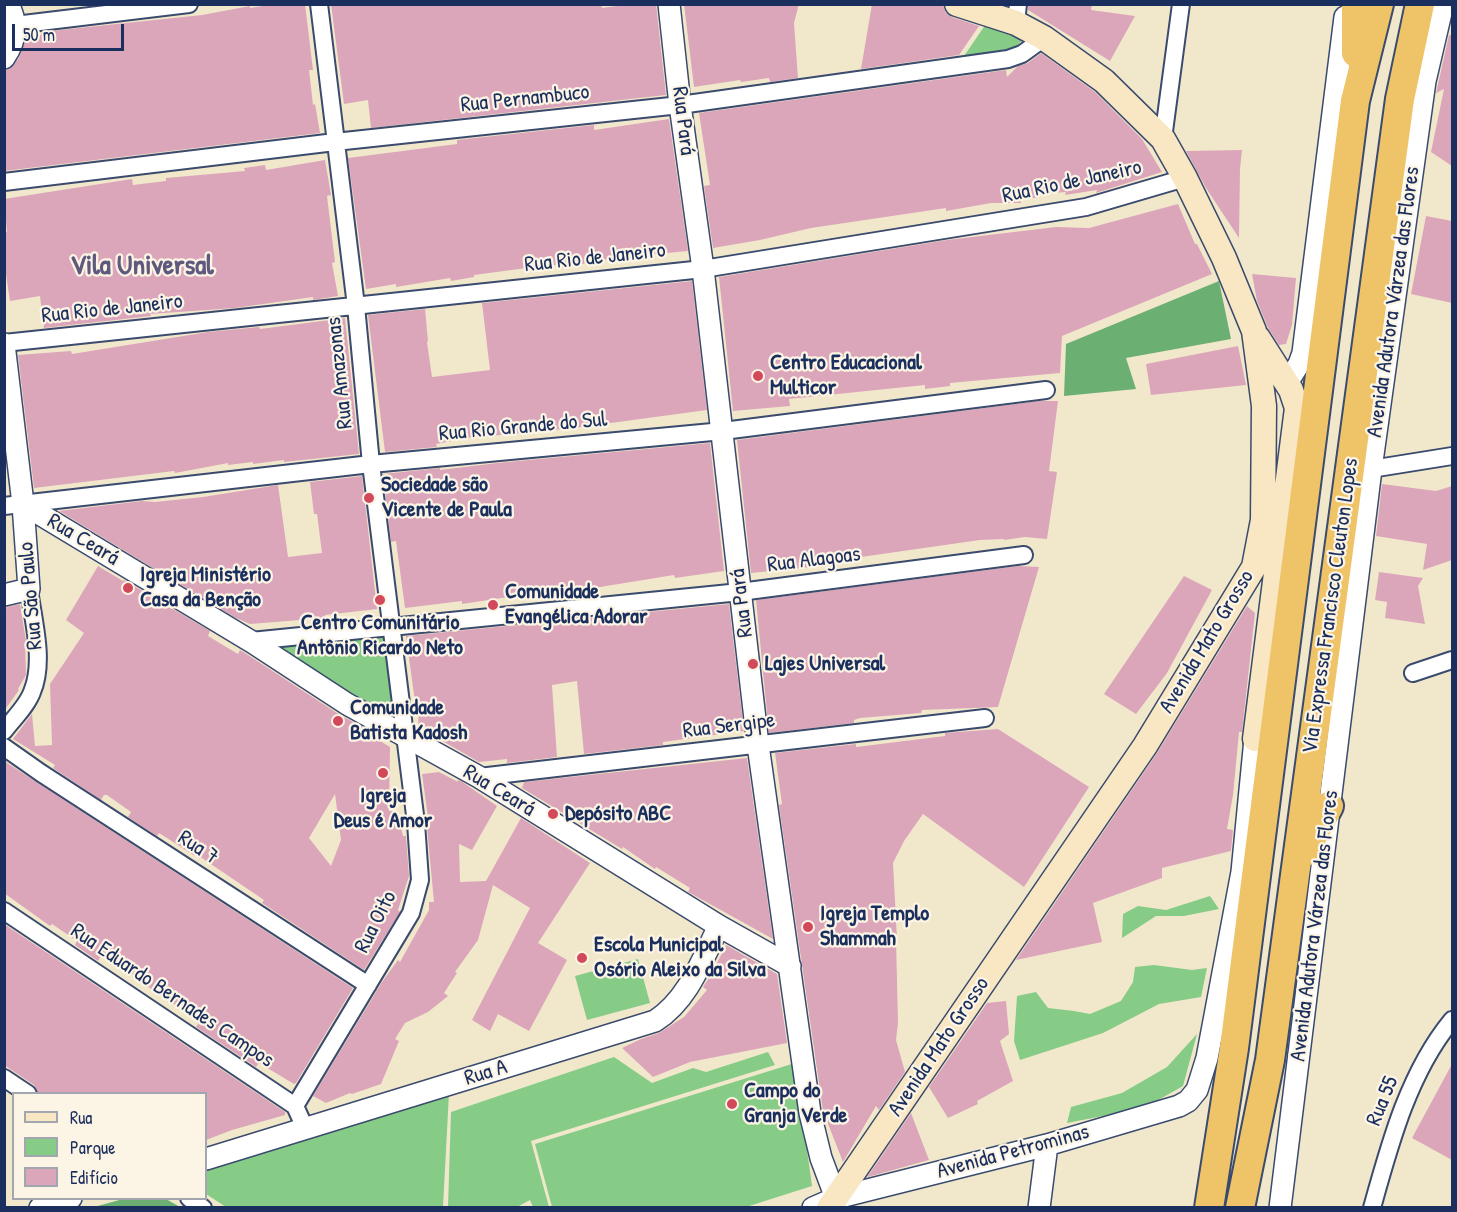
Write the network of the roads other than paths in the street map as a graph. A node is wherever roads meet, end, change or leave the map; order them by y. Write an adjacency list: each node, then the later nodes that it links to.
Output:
1 (8, 4): 13 (street)
2 (189, 4): 13 (street)
3 (319, 4): 19 (street, Rua Amazonas)
4 (669, 4): 17 (street, Rua Pará)
5 (957, 4): 12 (main road, Avenida Mato Grosso)
6 (1181, 4): 18 (street)
7 (1347, 4): 26 (street)
8 (1356, 4): 16 (highway)
9 (1379, 4): 16 (highway, Via Expressa Francisco Cleuton Lopes)
10 (1420, 4): 28 (highway, Via Expressa Francisco Cleuton Lopes)
11 (1443, 4): 33 (street, Avenida Adutora Várzea das Flores)
12 (1017, 14): 14 (main road, Avenida Mato Grosso)
13 (15, 25): 15 (street)
14 (1044, 38): 17 (street, Rua Pernambuco); 18 (main road, Avenida Mato Grosso)
15 (4, 57)
16 (1355, 101): 55 (highway, Via Expressa Francisco Cleuton Lopes)
17 (680, 105): 19 (street, Rua Pernambuco); 22 (street, Rua Pará)
18 (1163, 139): 20 (main road, Avenida Mato Grosso)
19 (335, 142): 21 (street, Rua Pernambuco); 23 (street, Rua Amazonas)
20 (1185, 178): 22 (street, Rua Rio de Janeiro); 24 (main road, Avenida Mato Grosso)
21 (4, 182)
22 (704, 269): 23 (street, Rua Rio de Janeiro); 29 (street, Rua Pará)
23 (356, 306): 25 (street, Rua Rio de Janeiro); 32 (street, Rua Amazonas)
24 (1254, 331): 26 (main road); 30 (main road, Avenida Mato Grosso)
25 (4, 344): 34 (street, Rua São Paulo)
26 (1287, 383): 30 (main road); 35 (main road)
27 (1046, 390): 29 (street, Rua Rio Grande do Sul)
28 (1357, 410): 33 (highway); 57 (highway, Via Expressa Francisco Cleuton Lopes)
29 (723, 432): 32 (street, Rua Rio Grande do Sul); 39 (street, Rua Pará)
30 (1264, 447): 37 (main road, Avenida Mato Grosso)
31 (1452, 456): 33 (street)
32 (371, 464): 34 (street, Rua Rio Grande do Sul); 43 (street, Rua Amazonas)
33 (1371, 468): 56 (street, Avenida Adutora Várzea das Flores)
34 (14, 505): 38 (street, Rua São Paulo); 45 (street, Rua Ceará)
35 (1284, 517): 37 (main road); 44 (main road)
36 (1024, 555): 39 (street, Rua Alagoas)
37 (1254, 567): 41 (main road, Avenida Mato Grosso); 42 (main road)
38 (29, 589): 40 (street); 49 (street, Rua São Paulo)
39 (740, 592): 43 (street, Rua Alagoas); 52 (street, Rua Pará)
40 (4, 595)
41 (1231, 603): 42 (main road); 70 (main road, Avenida Mato Grosso)
42 (1264, 607): 44 (main road)
43 (391, 626): 45 (street, Rua Alagoas); 50 (street, Rua Amazonas)
44 (1270, 632): 51 (main road)
45 (251, 641): 50 (street, Rua Ceará)
46 (1452, 660): 47 (street)
47 (1413, 673)
48 (984, 718): 52 (street, Rua Sergipe)
49 (4, 731)
50 (404, 737): 54 (street, Rua Ceará); 61 (street, Rua Oito)
51 (1255, 739): 55 (highway); 67 (street, Avenida Petrominas)
52 (758, 745): 54 (street, Rua Sergipe); 60 (street, Rua Pará)
53 (4, 747): 61 (street, Rua 7)
54 (479, 777): 59 (street, Rua Ceará)
55 (1268, 793): 74 (highway, Via Expressa Francisco Cleuton Lopes)
56 (1329, 806): 57 (highway); 76 (street, Avenida Adutora Várzea das Flores)
57 (1296, 868): 75 (highway, Via Expressa Francisco Cleuton Lopes)
58 (4, 911): 65 (street, Rua Eduardo Bernades Campos)
59 (719, 926): 60 (street, Rua Ceará); 66 (street, Rua A)
60 (790, 966): 70 (street, Rua Pará)
61 (368, 985): 65 (street, Rua Oito)
62 (1452, 1020): 77 (street, Rua 55)
63 (4, 1078): 64 (street)
64 (25, 1092)
65 (295, 1106): 66 (street)
66 (305, 1128): 68 (street, Rua A)
67 (1047, 1145): 70 (street, Avenida Petrominas); 73 (street)
68 (207, 1159)
69 (65, 1200): 71 (street)
70 (832, 1203): 72 (street, Avenida Petrominas)
71 (40, 1208)
72 (813, 1208)
73 (1039, 1208)
74 (1209, 1208)
75 (1240, 1208)
76 (1281, 1208)
77 (1372, 1208)

